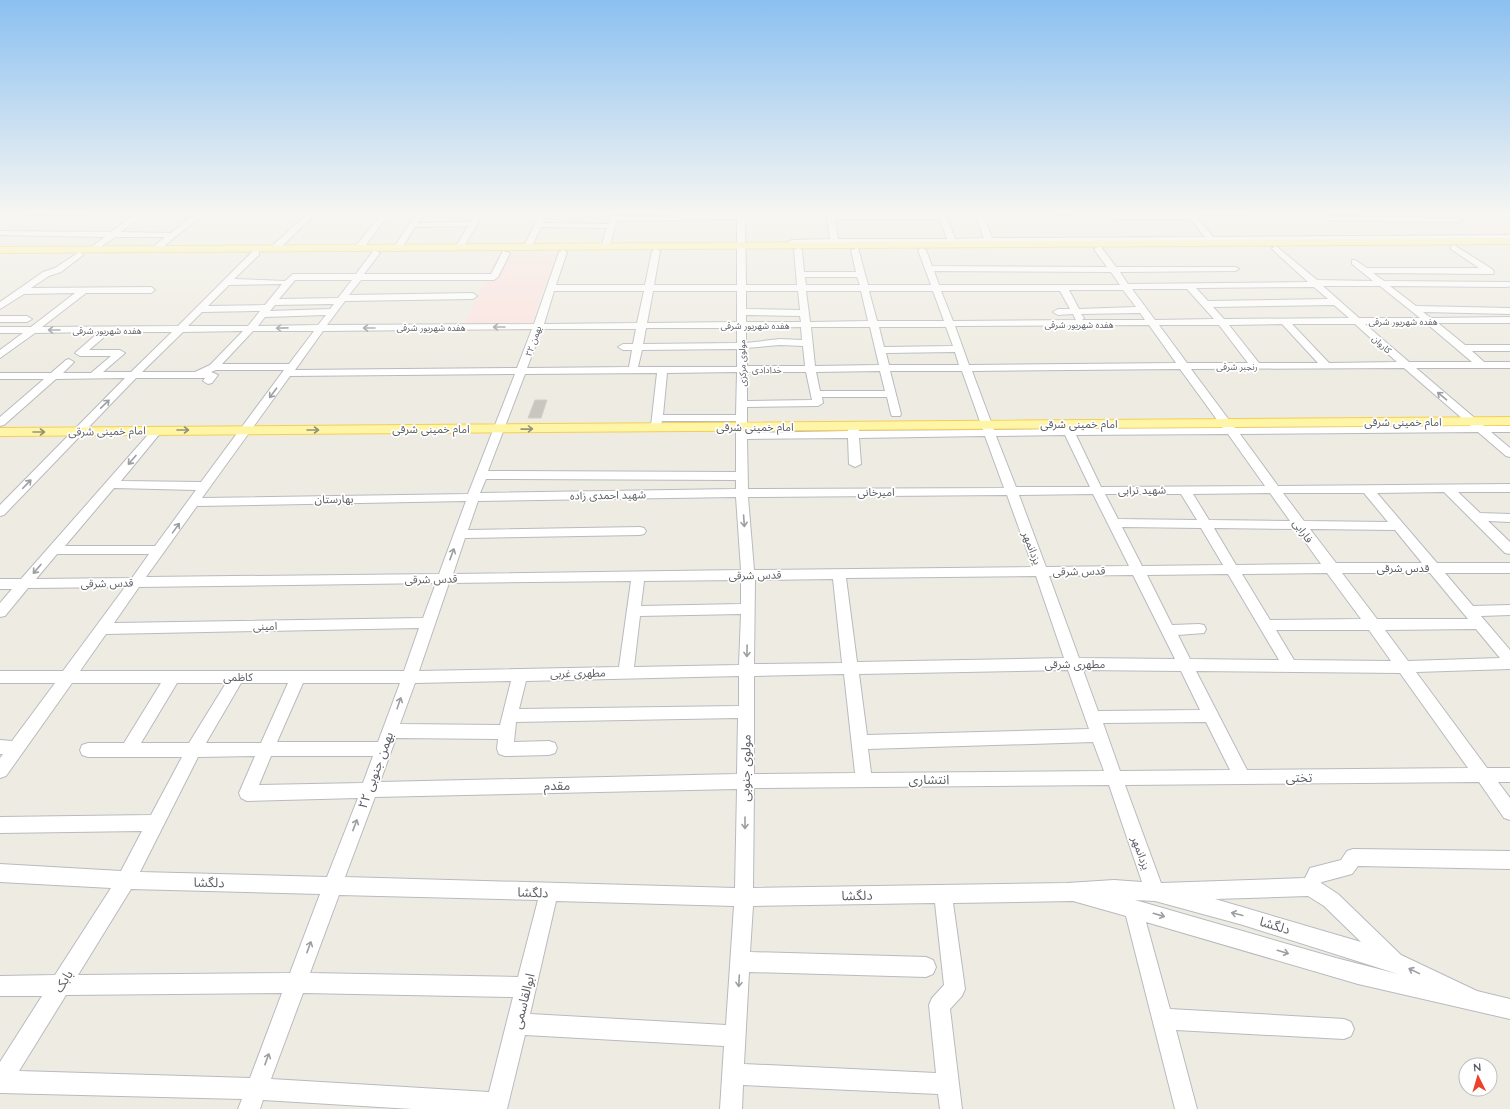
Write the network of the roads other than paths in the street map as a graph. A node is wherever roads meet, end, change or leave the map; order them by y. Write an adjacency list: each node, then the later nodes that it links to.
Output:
1 (66, 264): 40 (street)
2 (245, 264): 24 (street)
3 (368, 264): 23 (street)
4 (501, 264): 23 (street)
5 (559, 264): 32 (street, ۲۲ بهمن)
6 (653, 264): 33 (street)
7 (740, 264): 34 (street, مولوی مرکزی)
8 (802, 264): 22 (street)
9 (858, 264): 21 (street)
10 (928, 264): 16 (street, یزدانمهر)
11 (1109, 264): 17 (street, فارابی)
12 (1230, 264): 18 (street)
13 (1294, 264): 26 (street, کاروان)
14 (1357, 264): 19 (street)
15 (1478, 264): 20 (street)
16 (930, 268): 17 (street); 37 (street, یزدانمهر)
17 (1114, 270): 18 (street); 31 (street, فارابی)
18 (1235, 270): 29 (street)
19 (1365, 270): 20 (street); 27 (street)
20 (1489, 271): 28 (street)
21 (860, 274): 22 (street); 36 (street)
22 (800, 275): 35 (street)
23 (357, 278): 43 (street); 47 (street)
24 (227, 282): 25 (street); 48 (street)
25 (282, 282)
26 (1315, 283): 27 (street); 29 (street); 44 (street, کاروان)
27 (1382, 284): 28 (street); 49 (street)
28 (1509, 284)
29 (1247, 285): 30 (street)
30 (1189, 286): 31 (street); 46 (street)
31 (1126, 287): 38 (street); 50 (street, فارابی)
32 (551, 288): 33 (street); 71 (street, ۲۲ بهمن)
33 (648, 288): 34 (street); 69 (street)
34 (741, 288): 35 (street); 54 (street, مولوی مرکزی)
35 (802, 288): 36 (street); 56 (street)
36 (864, 288): 37 (street); 67 (street)
37 (938, 288): 38 (street); 68 (street, یزدانمهر)
38 (1063, 288): 51 (street)
39 (151, 290): 41 (street)
40 (21, 291): 41 (street); 45 (street)
41 (82, 292): 75 (street)
42 (472, 296): 43 (street)
43 (342, 299): 47 (street); 53 (street)
44 (1337, 302): 46 (street); 61 (street, کاروان)
45 (2, 303)
46 (1205, 304): 63 (street)
47 (267, 308): 48 (street); 53 (street); 73 (street)
48 (200, 309): 77 (street)
49 (1413, 309): 52 (street); 62 (street)
50 (1143, 310): 51 (street); 65 (street, فارابی)
51 (1076, 311): 55 (street); 64 (street)
52 (1510, 311)
53 (332, 312): 72 (street)
54 (742, 312): 56 (street); 70 (street, مولوی مرکزی)
55 (1058, 312)
56 (804, 313): 66 (street)
57 (0, 319): 58 (street)
58 (27, 319)
59 (1510, 320): 62 (street, هفده شهریور شرقی)
60 (1284, 321): 61 (street, هفده شهریور شرقی); 63 (street, هفده شهریور شرقی); 91 (street)
61 (1358, 321): 62 (street, هفده شهریور شرقی); 92 (street, کاروان)
62 (1428, 321): 82 (street)
63 (1222, 322): 65 (street, هفده شهریور شرقی); 90 (street)
64 (1082, 324): 65 (street, هفده شهریور شرقی); 68 (street, هفده شهریور شرقی)
65 (1153, 324): 89 (street, فارابی)
66 (805, 325): 67 (street, هفده شهریور شرقی); 70 (street, هفده شهریور شرقی); 78 (street)
67 (873, 325): 68 (street, هفده شهریور شرقی); 85 (street)
68 (949, 325): 84 (street, یزدانمهر)
69 (643, 326): 70 (street, هفده شهریور شرقی); 71 (street, هفده شهریور شرقی); 81 (street)
70 (742, 326): 79 (street, مولوی مرکزی)
71 (538, 327): 72 (street, هفده شهریور شرقی, one-way to 72); 102 (street, ۲۲ بهمن)
72 (321, 328): 73 (street, هفده شهریور شرقی, one-way to 73); 99 (street)
73 (250, 329): 77 (street, هفده شهریور شرقی); 94 (street)
74 (0, 330): 75 (street, هفده شهریور شرقی)
75 (32, 330): 76 (street, هفده شهریور شرقی, one-way to 75); 86 (street)
76 (107, 330): 77 (street, هفده شهریور شرقی); 104 (street)
77 (179, 330): 107 (street)
78 (807, 343): 79 (street); 96 (street)
79 (742, 346): 81 (street); 98 (street, مولوی مرکزی)
80 (624, 347): 81 (street)
81 (639, 347): 100 (street)
82 (1463, 348): 83 (street); 93 (street)
83 (1510, 348)
84 (958, 349): 85 (street); 95 (street, یزدانمهر)
85 (880, 350): 97 (street)
86 (0, 355)
87 (70, 362): 103 (street)
88 (1510, 365): 93 (street, رنجبر شرقی)
89 (1183, 366): 90 (street, رنجبر شرقی); 95 (street, رنجبر شرقی); 118 (street, فارابی)
90 (1256, 366): 91 (street, رنجبر شرقی)
91 (1327, 366): 92 (street, رنجبر شرقی)
92 (1407, 366): 93 (street, رنجبر شرقی); 116 (street, کاروان, one-way to 92)
93 (1481, 366)
94 (214, 367): 99 (street, خدادادی); 105 (street)
95 (964, 367): 97 (street, خدادادی); 121 (street, یزدانمهر)
96 (810, 368): 97 (street, خدادادی); 98 (street, خدادادی); 110 (street)
97 (884, 368): 109 (street)
98 (742, 369): 101 (street, خدادادی); 111 (street, مولوی مرکزی)
99 (290, 370): 102 (street, خدادادی); 123 (street, one-way to 123)
100 (634, 370): 101 (street, خدادادی); 102 (street, خدادادی)
101 (662, 370): 115 (street)
102 (522, 371): 120 (street, ۲۲ بهمن)
103 (54, 375): 104 (street); 106 (street); 114 (street)
104 (94, 375): 107 (street)
105 (197, 375): 107 (street); 108 (street)
106 (0, 376)
107 (133, 376): 127 (street, one-way to 107)
108 (208, 381)
109 (892, 394): 110 (street); 112 (street)
110 (817, 399): 111 (street)
111 (743, 404): 117 (street, مولوی مرکزی)
112 (896, 414)
113 (1510, 421): 116 (main road, امام خمینی شرقی)
114 (0, 423)
115 (656, 423): 117 (main road, امام خمینی شرقی); 120 (main road, امام خمینی شرقی, one-way to 115)
116 (1477, 425): 118 (main road, امام خمینی شرقی); 122 (street); 128 (street, کاروان)
117 (743, 427): 124 (main road, امام خمینی شرقی); 131 (street, مولوی جنوبی)
118 (1228, 427): 119 (main road, امام خمینی شرقی); 137 (street, فارابی)
119 (1068, 428): 121 (main road, امام خمینی شرقی); 138 (street)
120 (498, 429): 123 (main road, امام خمینی شرقی, one-way to 120); 130 (street, ۲۲ بهمن جنوبی)
121 (987, 429): 124 (main road, امام خمینی شرقی); 140 (street, یزدانمهر)
122 (1510, 429)
123 (245, 430): 125 (main road, امام خمینی شرقی, one-way to 123); 133 (street)
124 (853, 430): 129 (street)
125 (157, 431): 127 (main road, امام خمینی شرقی); 132 (street, one-way to 132)
126 (0, 432): 127 (main road, امام خمینی شرقی, one-way to 127)
127 (77, 432): 144 (street, one-way to 127)
128 (1510, 454)
129 (855, 464)
130 (481, 475): 131 (street); 142 (street, ۲۲ بهمن جنوبی)
131 (743, 476): 141 (street, مولوی جنوبی)
132 (111, 484): 133 (street); 153 (street)
133 (206, 486): 143 (street)
134 (1366, 488): 135 (street, شهید ترابی); 137 (street, شهید ترابی); 150 (street)
135 (1447, 488): 136 (street, شهید ترابی); 145 (street)
136 (1510, 488)
137 (1273, 489): 139 (street, شهید ترابی); 149 (street, فارابی)
138 (1097, 490): 139 (street, شهید ترابی); 140 (street, شهید ترابی); 147 (street)
139 (1184, 490): 148 (street)
140 (1010, 491): 141 (street, امیرخانی); 161 (street, یزدانمهر)
141 (742, 493): 142 (street, شهید احمدی زاده); 163 (street, مولوی جنوبی, one-way to 163)
142 (473, 496): 143 (street, بهارستان); 152 (street, ۲۲ بهمن جنوبی)
143 (194, 502): 154 (street, one-way to 143)
144 (0, 512)
145 (1477, 517): 146 (street); 155 (street)
146 (1510, 518)
147 (1114, 523): 148 (street); 160 (street)
148 (1206, 524): 149 (street); 159 (street)
149 (1299, 525): 150 (street); 156 (street, فارابی)
150 (1399, 526): 157 (street)
151 (640, 531): 152 (street)
152 (460, 534): 165 (street, ۲۲ بهمن جنوبی, one-way to 152)
153 (54, 550): 154 (street); 168 (street, one-way to 168)
154 (160, 550): 166 (street)
155 (1510, 550)
156 (1330, 568): 157 (street, قدس شرقی); 159 (street, قدس شرقی); 177 (street, فارابی)
157 (1434, 568): 158 (street, قدس شرقی); 172 (street)
158 (1510, 568)
159 (1232, 569): 160 (street, قدس شرقی); 176 (street)
160 (1138, 570): 161 (street, قدس شرقی); 180 (street)
161 (1041, 572): 162 (street, قدس شرقی); 182 (street, یزدانمهر)
162 (840, 574): 163 (street, قدس شرقی); 186 (street)
163 (748, 575): 164 (street, قدس شرقی); 169 (street, مولوی جنوبی)
164 (638, 577): 165 (street, قدس شرقی); 171 (street)
165 (443, 579): 166 (street, قدس شرقی); 174 (street, ۲۲ بهمن جنوبی)
166 (137, 582): 168 (street, قدس شرقی); 178 (street)
167 (0, 584): 168 (street, قدس شرقی)
168 (24, 584): 173 (street)
169 (748, 609): 171 (street); 187 (street, مولوی جنوبی, one-way to 187)
170 (1510, 610): 172 (street)
171 (634, 611): 188 (street)
172 (1470, 611): 175 (street)
173 (0, 612)
174 (428, 623): 178 (street, امینی); 194 (street, ۲۲ بهمن جنوبی)
175 (1480, 624): 177 (street); 181 (street)
176 (1266, 625): 177 (street); 184 (street)
177 (1373, 626): 185 (street, فارابی)
178 (103, 629): 195 (street)
179 (1199, 629): 180 (street)
180 (1169, 630): 183 (street)
181 (1510, 662): 185 (street, مطهری شرقی)
182 (1074, 664): 183 (street, مطهری شرقی); 186 (street, مطهری شرقی); 199 (street, یزدانمهر)
183 (1187, 665): 184 (street, مطهری شرقی); 198 (street)
184 (1290, 666): 185 (street, مطهری شرقی)
185 (1404, 667): 214 (street, فارابی)
186 (852, 668): 187 (street, مطهری شرقی); 203 (street)
187 (747, 670): 188 (street, مطهری غربی); 196 (street, مولوی جنوبی)
188 (626, 672): 189 (street, مطهری غربی)
189 (520, 674): 194 (street, مطهری غربی); 197 (street)
190 (0, 677): 195 (street, کاظمی)
191 (173, 677): 192 (street, کاظمی); 195 (street, کاظمی); 210 (street)
192 (238, 677): 193 (street, کاظمی); 211 (street, بابک)
193 (298, 677): 194 (street, کاظمی); 208 (street)
194 (409, 677): 200 (street, ۲۲ بهمن جنوبی, one-way to 194)
195 (68, 678): 205 (street)
196 (746, 712): 197 (street); 218 (street, مولوی جنوبی)
197 (509, 716): 201 (street)
198 (1212, 716): 199 (street); 215 (street)
199 (1093, 717): 202 (street, یزدانمهر)
200 (390, 731): 201 (street); 206 (street, ۲۲ بهمن جنوبی)
201 (507, 732): 207 (street)
202 (1099, 735): 203 (street); 216 (street, یزدانمهر)
203 (860, 742): 217 (street)
204 (0, 747): 205 (street)
205 (17, 748): 212 (street)
206 (383, 748): 208 (street); 219 (street, ۲۲ بهمن جنوبی)
207 (549, 748)
208 (266, 749): 211 (street); 219 (street, مقدم)
209 (88, 750): 210 (street)
210 (128, 750): 211 (street)
211 (193, 751): 221 (street, بابک)
212 (0, 771)
213 (1510, 775): 214 (street, تختی)
214 (1483, 776): 215 (street, تختی); 220 (street, فارابی)
215 (1242, 777): 216 (street, تختی)
216 (1114, 778): 217 (street, انتشاری); 229 (street, یزدانمهر)
217 (864, 780): 218 (street, انتشاری)
218 (745, 781): 219 (street, مقدم); 232 (street, مولوی جنوبی, one-way to 232)
219 (369, 790): 226 (street, ۲۲ بهمن جنوبی, one-way to 219)
220 (1510, 812)
221 (156, 823): 222 (street); 225 (street, بابک)
222 (0, 825)
223 (1510, 860): 227 (street)
224 (0, 874): 225 (street, دلگشا)
225 (126, 880): 226 (street, دلگشا); 237 (street, بابک)
226 (332, 885): 230 (street, دلگشا); 238 (street, ۲۲ بهمن جنوبی, one-way to 226)
227 (1310, 887): 229 (street); 235 (street)
228 (1066, 892): 229 (street, دلگشا); 231 (street, دلگشا); 233 (street, دلگشا)
229 (1155, 892): 235 (street, دلگشا, one-way to 229)
230 (549, 893): 232 (street, دلگشا); 240 (street, ابوالقاسمی)
231 (943, 894): 232 (street, دلگشا); 249 (street)
232 (744, 897): 234 (street, مولوی جنوبی)
233 (1133, 908): 241 (street, دلگشا, one-way to 241); 243 (street)
234 (740, 962): 236 (street); 246 (street, مولوی جنوبی, one-way to 246)
235 (1395, 962): 241 (street, دلگشا, one-way to 235)
236 (926, 967)
237 (62, 984): 238 (street); 239 (street); 248 (street, بابک)
238 (295, 984): 240 (street); 250 (street, ۲۲ بهمن جنوبی, one-way to 238)
239 (0, 986)
240 (527, 987): 244 (street, ابوالقاسمی)
241 (1474, 1000): 242 (street, دلگشا)
242 (1510, 1009)
243 (1162, 1019): 245 (street); 255 (street)
244 (518, 1024): 246 (street); 251 (street, ابوالقاسمی)
245 (1344, 1028)
246 (736, 1036): 247 (street, مولوی جنوبی)
247 (733, 1074): 249 (street); 253 (street, مولوی جنوبی)
248 (0, 1081): 250 (street)
249 (948, 1084): 254 (street)
250 (256, 1088): 251 (street); 252 (street, ۲۲ بهمن جنوبی)
251 (497, 1106)
252 (249, 1109)
253 (731, 1109)
254 (951, 1109)
255 (1186, 1109)

